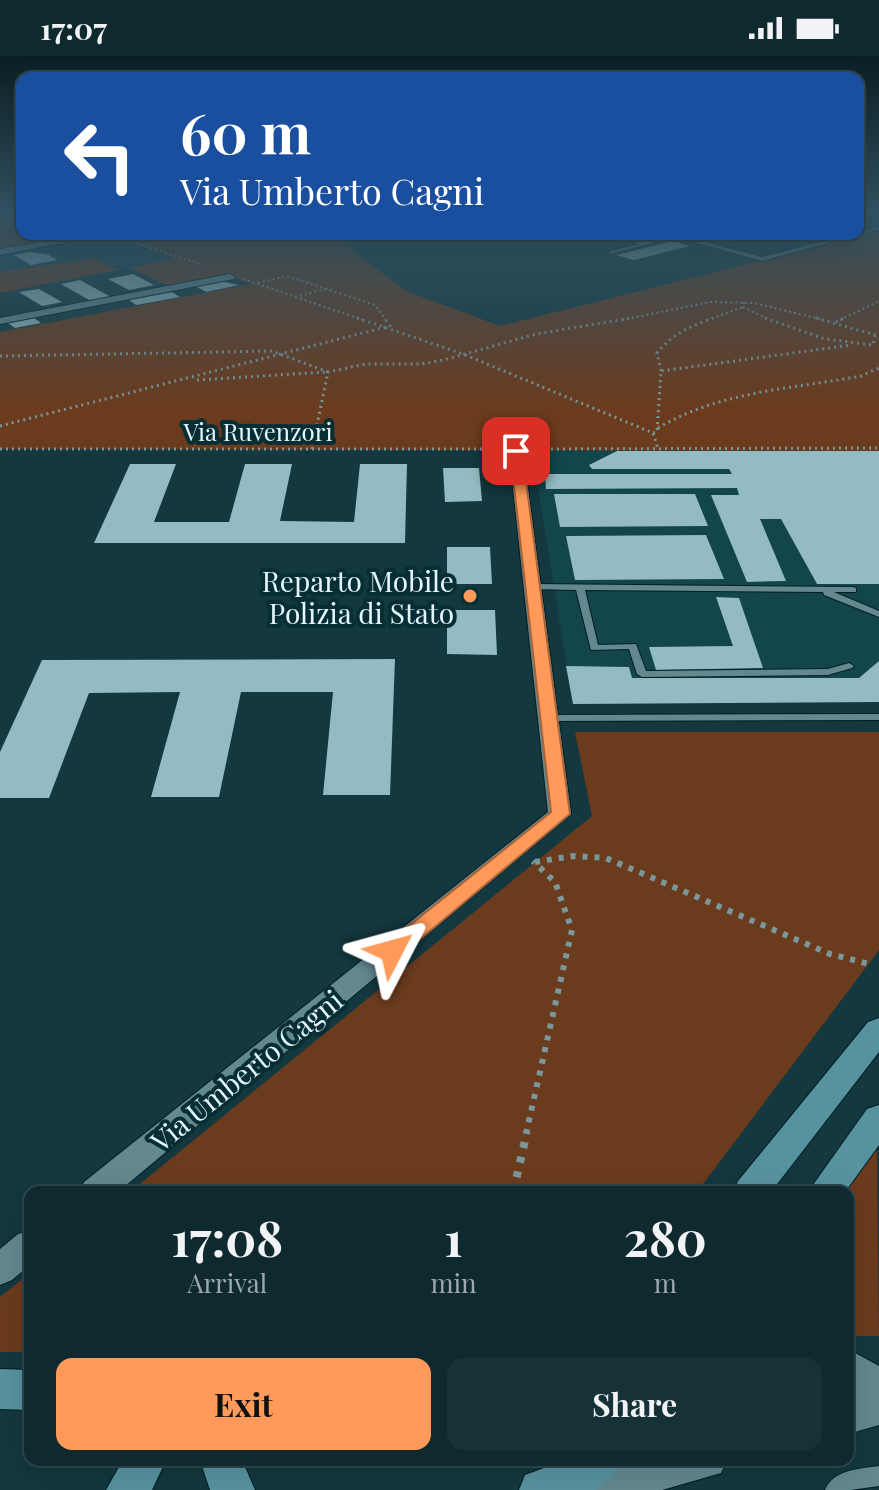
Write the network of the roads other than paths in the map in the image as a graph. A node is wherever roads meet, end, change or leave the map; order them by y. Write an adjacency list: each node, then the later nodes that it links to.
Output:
1 (227, 278): 2 (street)
2 (0, 321)
3 (516, 449): 4 (street, Via Umberto Cagni)
4 (533, 587): 5 (lane); 11 (street, Via Umberto Cagni)
5 (580, 587): 6 (lane); 9 (lane)
6 (819, 589): 7 (lane); 8 (lane)
7 (853, 590)
8 (879, 614)
9 (849, 666)
10 (879, 717): 11 (lane)
11 (549, 718): 14 (street, Via Umberto Cagni)
12 (879, 1030): 15 (street)
13 (879, 1119): 16 (street)
14 (102, 1186)
15 (755, 1186)
16 (831, 1186)
17 (24, 1250): 18 (street)
18 (0, 1269)
19 (854, 1371): 20 (street)
20 (879, 1386)
21 (0, 1389): 22 (street)
22 (24, 1390)
23 (854, 1392): 24 (street)
24 (879, 1395)
25 (879, 1407): 26 (street)
26 (854, 1414)
27 (142, 1466): 32 (street)
28 (222, 1466): 33 (street)
29 (592, 1466): 34 (street)
30 (683, 1466): 35 (street)
31 (879, 1476): 36 (lane)
32 (127, 1490)
33 (234, 1490)
34 (540, 1490)
35 (582, 1490)
36 (835, 1490)

